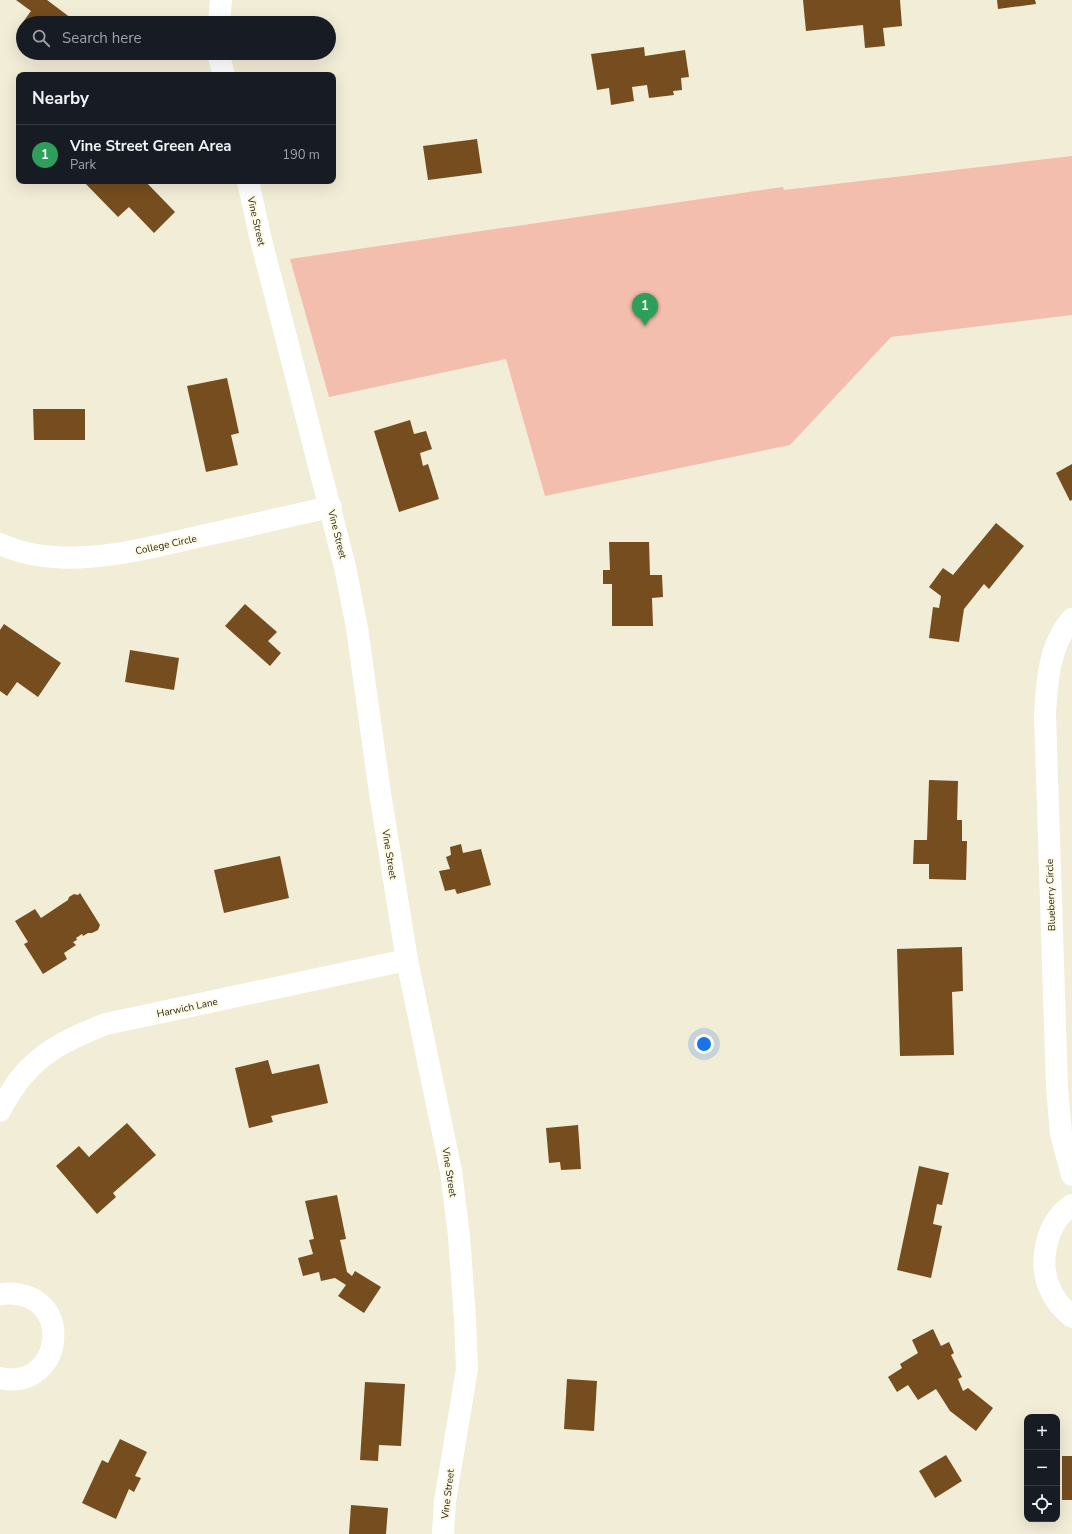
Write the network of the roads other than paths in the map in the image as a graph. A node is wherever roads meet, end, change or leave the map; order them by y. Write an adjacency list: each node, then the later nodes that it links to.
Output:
1 (221, 0): 2 (street)
2 (220, 16)
3 (220, 60): 4 (street)
4 (223, 72)
5 (249, 184): 6 (street, Vine Street)
6 (331, 507): 7 (street, College Circle); 9 (street, Vine Street)
7 (0, 544)
8 (1072, 619): 11 (street, Blueberry Circle)
9 (407, 960): 10 (street, Harwich Lane); 16 (street, Vine Street)
10 (0, 1111)
11 (1072, 1175)
12 (1072, 1204): 14 (street)
13 (0, 1294): 15 (street)
14 (1072, 1317)
15 (0, 1378)
16 (443, 1534)

